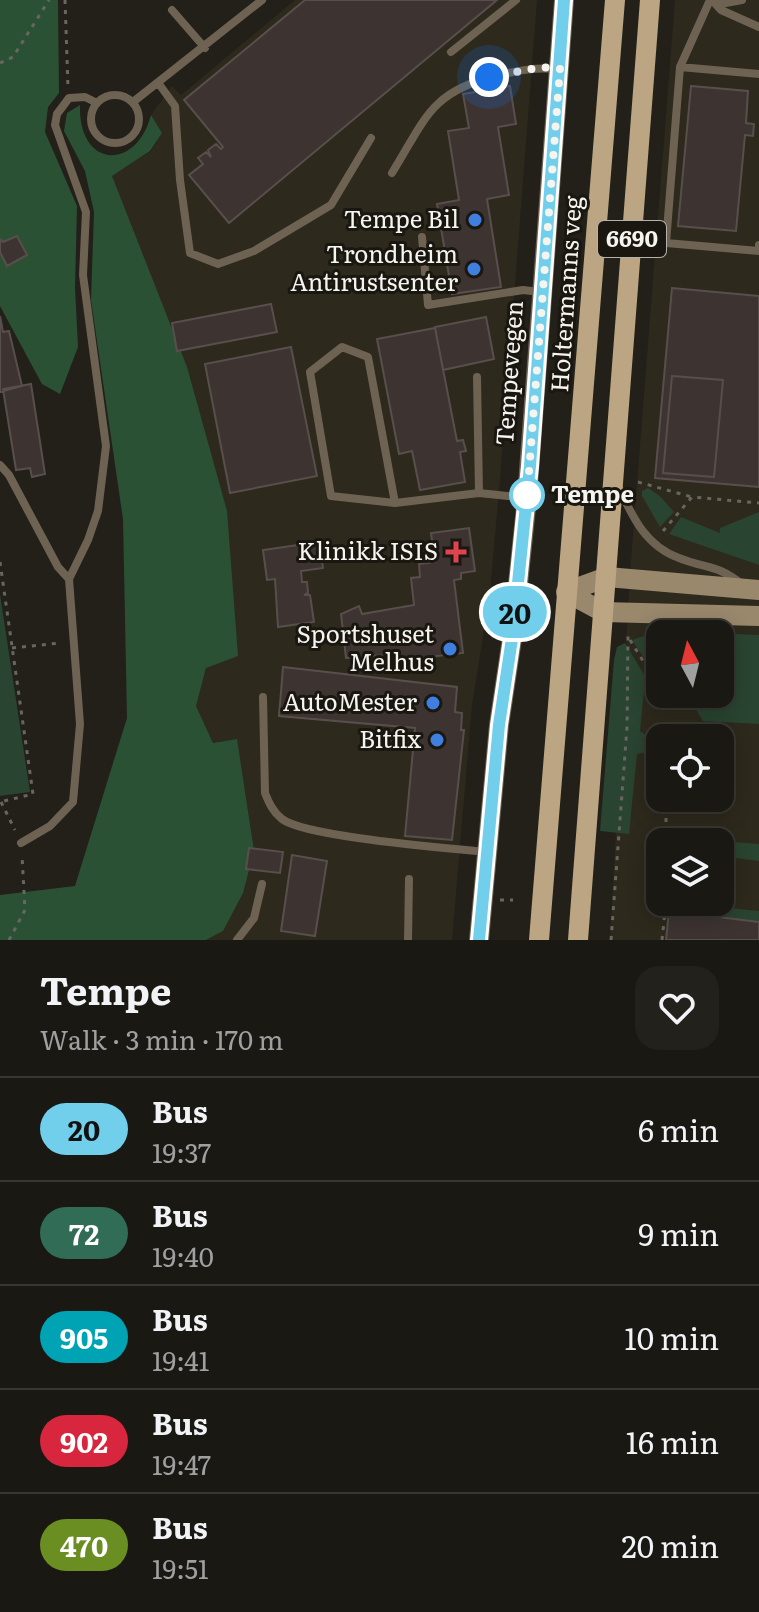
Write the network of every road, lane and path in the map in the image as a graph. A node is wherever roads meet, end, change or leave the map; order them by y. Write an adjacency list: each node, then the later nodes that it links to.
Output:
1 (49, 0): 14 (path)
2 (65, 0): 19 (path)
3 (262, 0): 12 (lane)
4 (516, 0): 13 (lane)
5 (564, 0): 16 (street, Tempevegen)
6 (615, 0): 41 (main road, Holtermanns veg / 6690)
7 (650, 0): 29 (main road, 6690)
8 (712, 0): 9 (lane); 11 (lane); 15 (lane)
9 (742, 0)
10 (172, 10): 12 (lane)
11 (759, 27)
12 (205, 48): 18 (lane)
13 (451, 52)
14 (0, 63)
15 (680, 67): 17 (lane); 25 (lane)
16 (560, 69): 23 (lane); 26 (street, Tempevegen)
17 (759, 74)
18 (159, 84): 21 (lane); 22 (lane)
19 (69, 98): 20 (lane); 39 (lane)
20 (95, 102): 21 (lane); 21 (lane)
21 (133, 102)
22 (371, 138)
23 (392, 173)
24 (422, 237): 26 (lane)
25 (759, 245)
26 (542, 292): 33 (street, Tempevegen)
27 (477, 377): 31 (lane)
28 (0, 465): 39 (lane)
29 (614, 478): 38 (main road, 6690); 40 (lane)
30 (638, 482): 32 (path)
31 (479, 493): 33 (lane); 34 (lane)
32 (692, 497): 35 (path); 36 (path)
33 (527, 498): 52 (street, Tempevegen)
34 (395, 503): 34 (lane)
35 (759, 503)
36 (660, 535)
37 (0, 562): 45 (path)
38 (607, 577): 40 (main road); 41 (main road); 42 (main road, 6690)
39 (69, 579): 44 (lane)
40 (754, 590)
41 (566, 592): 42 (main road); 62 (main road, 6690)
42 (603, 612): 43 (main road); 63 (main road, 6690)
43 (759, 616)
44 (75, 642): 45 (path); 51 (lane)
45 (12, 648): 48 (path)
46 (646, 665): 64 (path)
47 (263, 697): 52 (lane)
48 (1, 802): 51 (path)
49 (666, 817): 50 (path)
50 (666, 828)
51 (21, 843): 58 (path)
52 (486, 852): 61 (street, Tempevegen)
53 (409, 879): 60 (lane)
54 (262, 884): 59 (lane)
55 (496, 900): 56 (path)
56 (513, 900)
57 (665, 916): 65 (path)
58 (9, 940)
59 (237, 940)
60 (408, 940)
61 (479, 940)
62 (539, 940)
63 (578, 940)
64 (611, 940)
65 (662, 940)

